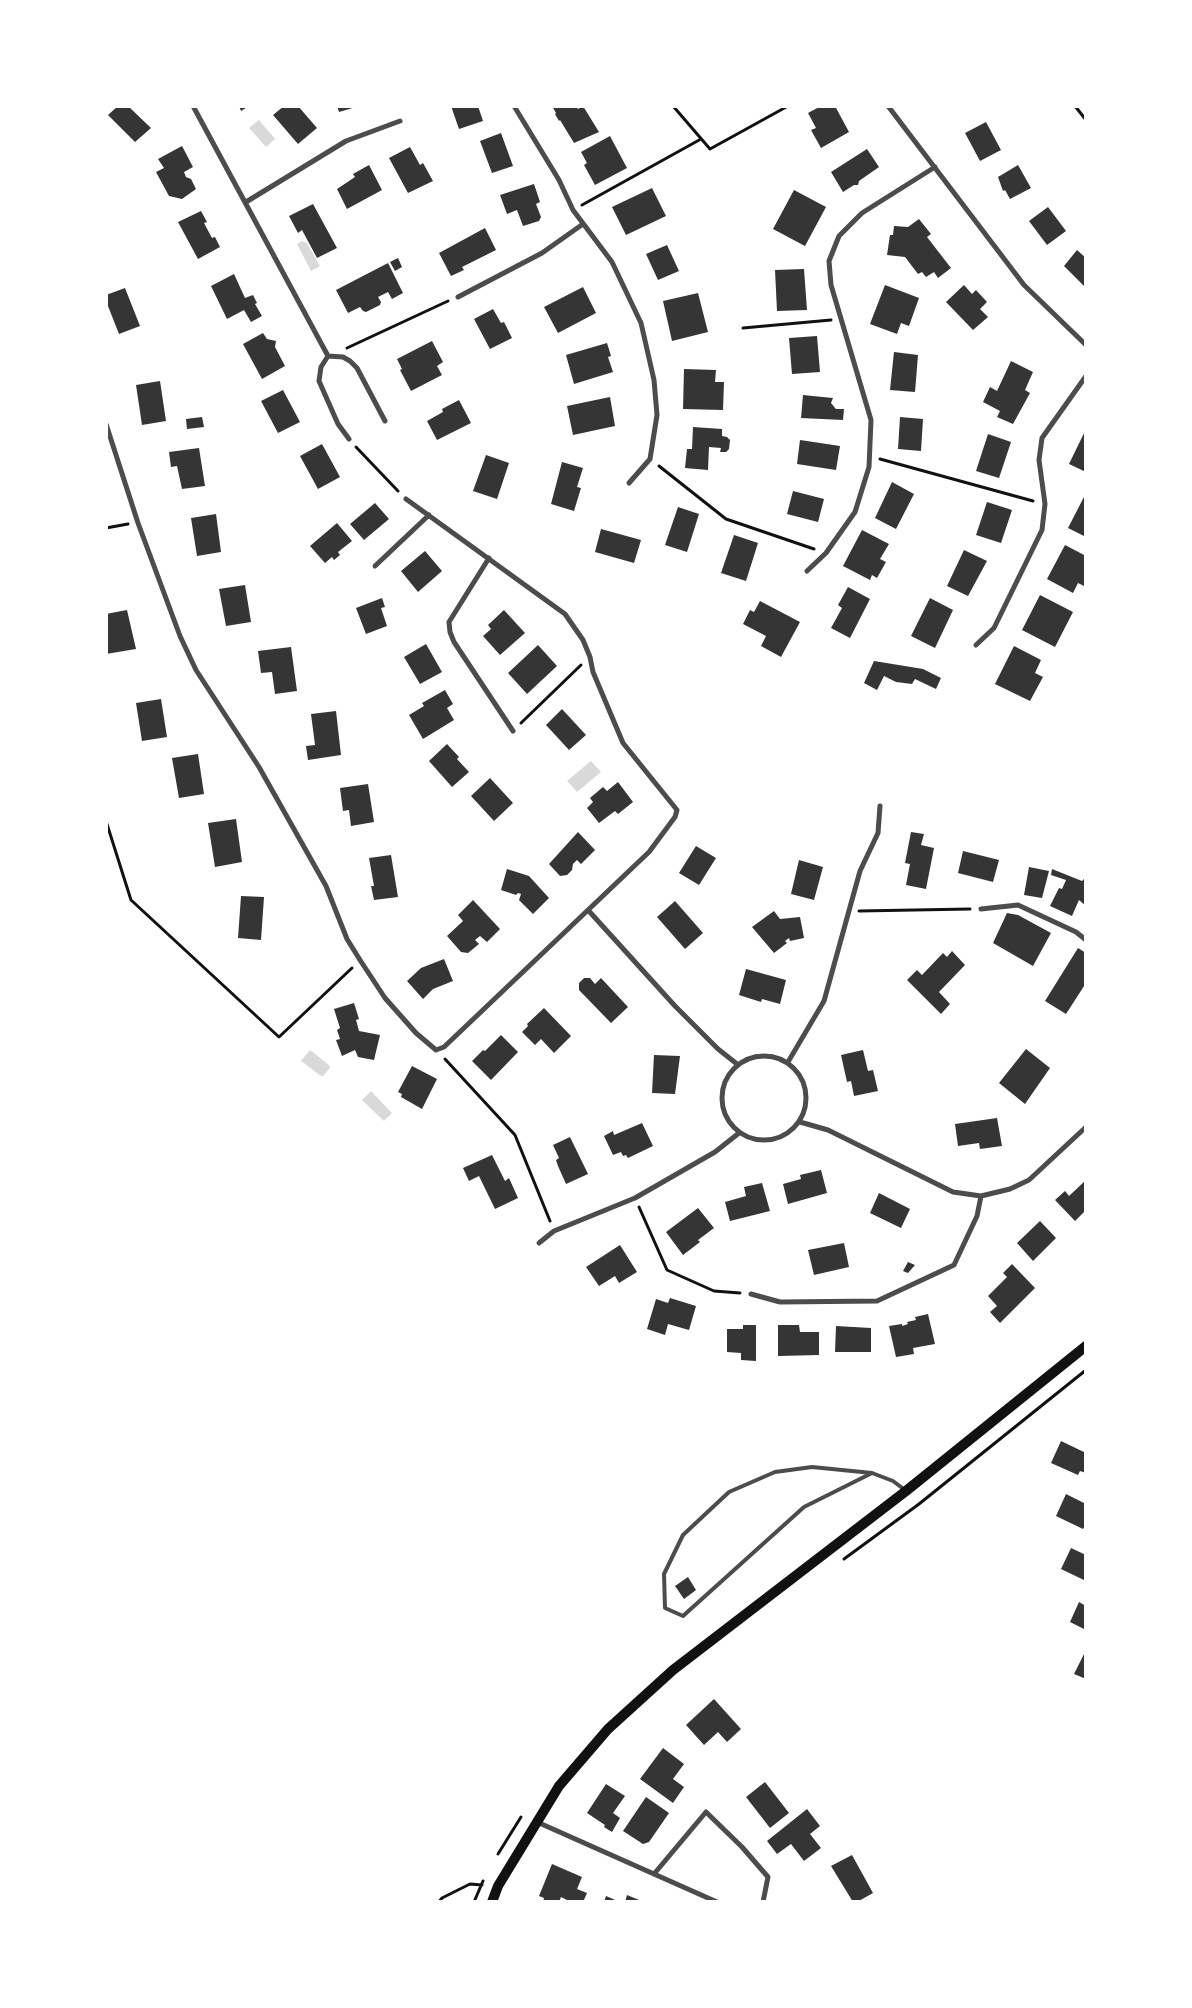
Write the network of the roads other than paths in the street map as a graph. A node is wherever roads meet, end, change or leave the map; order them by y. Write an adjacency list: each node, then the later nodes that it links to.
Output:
1 (193, 106): 6 (street)
2 (514, 106): 7 (street)
3 (888, 106): 5 (street)
4 (400, 121): 6 (street)
5 (935, 167): 9 (street); 20 (street)
6 (246, 202): 10 (street)
7 (583, 224): 8 (street); 15 (street)
8 (458, 297)
9 (1086, 345)
10 (328, 356): 12 (street); 14 (street)
11 (1086, 376): 21 (street)
12 (385, 421)
13 (106, 424): 25 (street)
14 (349, 439)
15 (629, 483)
16 (406, 500): 17 (street)
17 (430, 515): 18 (street); 19 (street)
18 (489, 558): 22 (street); 25 (street)
19 (375, 566)
20 (807, 571)
21 (976, 645)
22 (513, 731)
23 (880, 806): 27 (street)
24 (981, 909): 26 (street)
25 (588, 910): 28 (street)
26 (1086, 940)
27 (788, 1062): 28 (street); 29 (street)
28 (737, 1064): 31 (street)
29 (800, 1122): 31 (street); 32 (street)
30 (1086, 1127): 32 (street)
31 (740, 1133): 33 (street)
32 (981, 1196): 34 (street)
33 (539, 1243)
34 (751, 1294)
35 (1086, 1346): 37 (main road)
36 (872, 1473): 36 (lane); 37 (lane)
37 (906, 1491): 38 (main road)
38 (536, 1822): 39 (street); 40 (main road)
39 (654, 1874): 41 (street); 42 (street)
40 (492, 1902)
41 (717, 1902)
42 (763, 1902)

